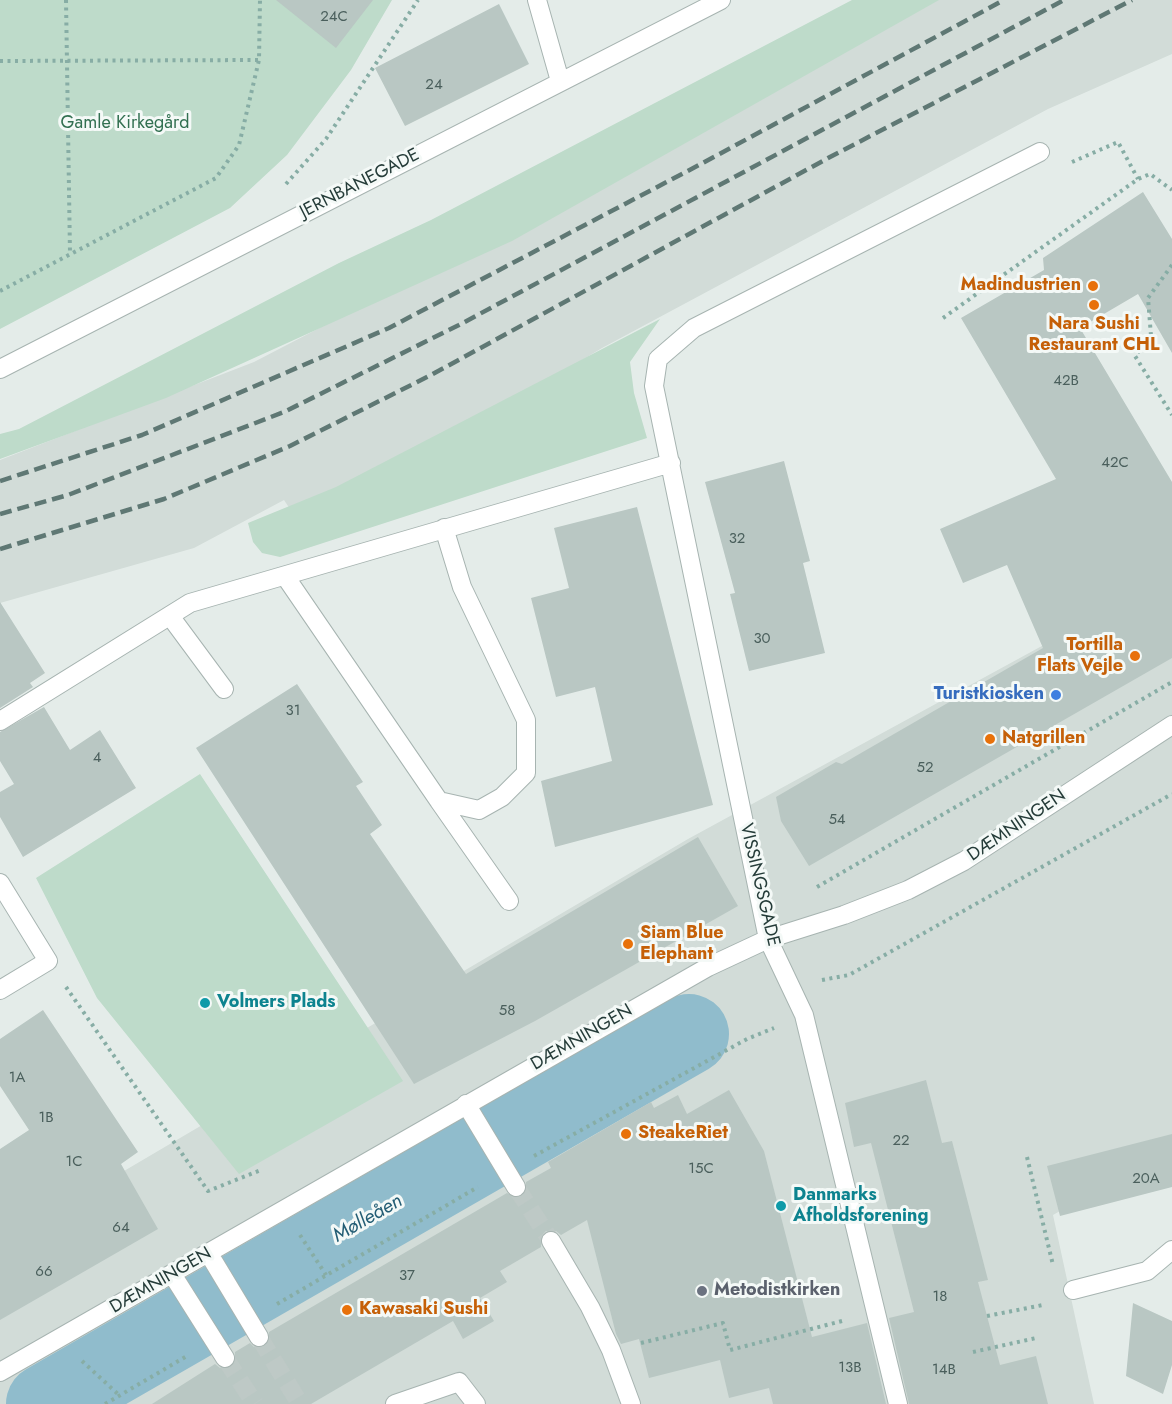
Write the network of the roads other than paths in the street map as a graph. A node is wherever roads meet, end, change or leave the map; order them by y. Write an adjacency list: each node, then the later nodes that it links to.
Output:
1 (537, 0): 3 (street)
2 (721, 0): 3 (street, JERNBANEGADE)
3 (560, 81): 5 (street, JERNBANEGADE)
4 (1040, 152): 6 (street, VISSINGSGADE)
5 (0, 369)
6 (671, 463): 7 (street); 16 (street, VISSINGSGADE)
7 (444, 528): 8 (street); 13 (street)
8 (285, 576): 9 (street); 13 (street)
9 (170, 616): 10 (street); 11 (street)
10 (224, 689)
11 (0, 721)
12 (1172, 725): 16 (street, DÆMNINGEN)
13 (439, 801): 15 (street)
14 (0, 883): 17 (street)
15 (509, 901)
16 (768, 939): 18 (street, DÆMNINGEN); 31 (street, VISSINGSGADE)
17 (0, 990)
18 (466, 1104): 19 (street); 22 (street, DÆMNINGEN)
19 (516, 1187)
20 (550, 1241): 30 (street)
21 (1172, 1250): 24 (street)
22 (209, 1254): 23 (street, DÆMNINGEN); 25 (street)
23 (172, 1274): 26 (street); 27 (street, DÆMNINGEN)
24 (1068, 1293)
25 (260, 1337)
26 (225, 1358)
27 (0, 1372)
28 (395, 1404): 29 (street)
29 (476, 1404)
30 (632, 1404)
31 (898, 1404)

